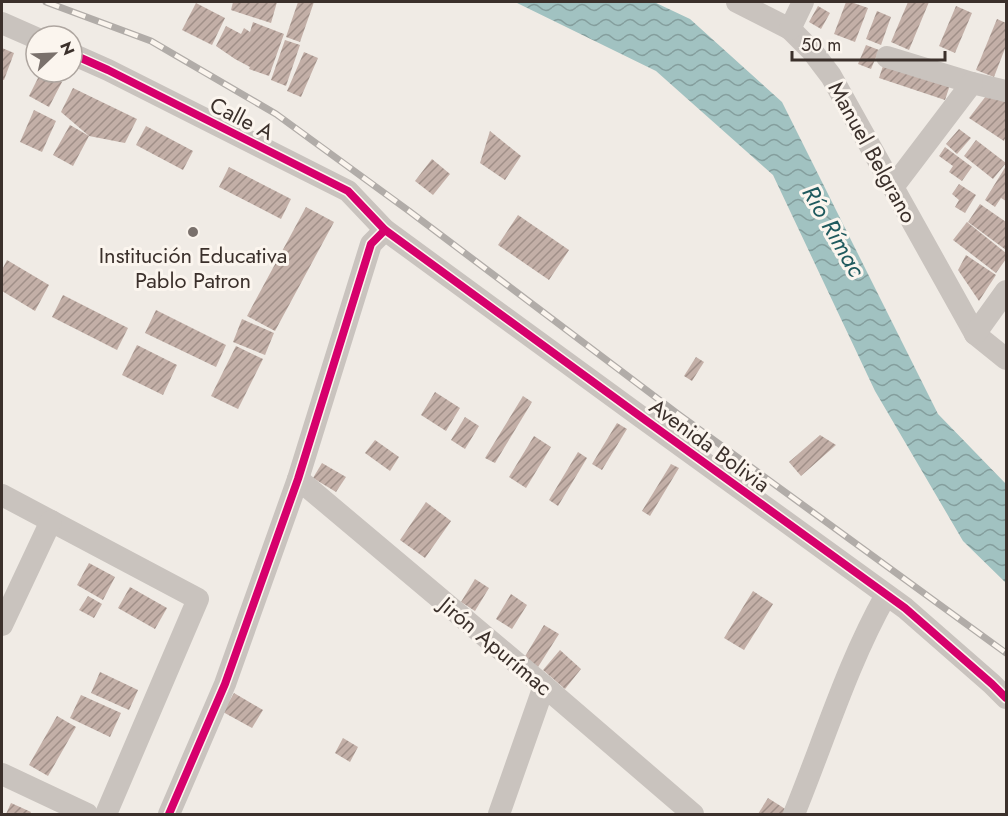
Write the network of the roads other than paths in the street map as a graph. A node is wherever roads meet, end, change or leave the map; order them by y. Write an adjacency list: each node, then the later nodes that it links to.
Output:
1 (737, 2): 4 (street, Manuel Belgrano)
2 (803, 2): 4 (street)
3 (2, 23): 5 (street)
4 (790, 29): 10 (street, Manuel Belgrano)
5 (24, 33)
6 (887, 57): 8 (street)
7 (84, 59): 11 (street, Calle A)
8 (972, 83): 9 (street); 10 (street)
9 (1006, 91)
10 (893, 187): 13 (street, Manuel Belgrano)
11 (385, 230): 15 (street); 18 (street, Avenida Bolivia)
12 (1006, 291): 13 (street)
13 (975, 334): 14 (street)
14 (1006, 359)
15 (298, 479): 20 (street, Jirón Apurímac); 25 (street)
16 (2, 495): 17 (street)
17 (51, 521): 19 (street); 24 (street)
18 (886, 595): 21 (street, Avenida Bolivia); 28 (street)
19 (2, 625)
20 (544, 686): 26 (street); 27 (street, Jirón Apurímac)
21 (1006, 698)
22 (2, 774): 23 (street)
23 (87, 814)
24 (106, 814)
25 (168, 814)
26 (499, 814)
27 (693, 814)
28 (794, 814)

